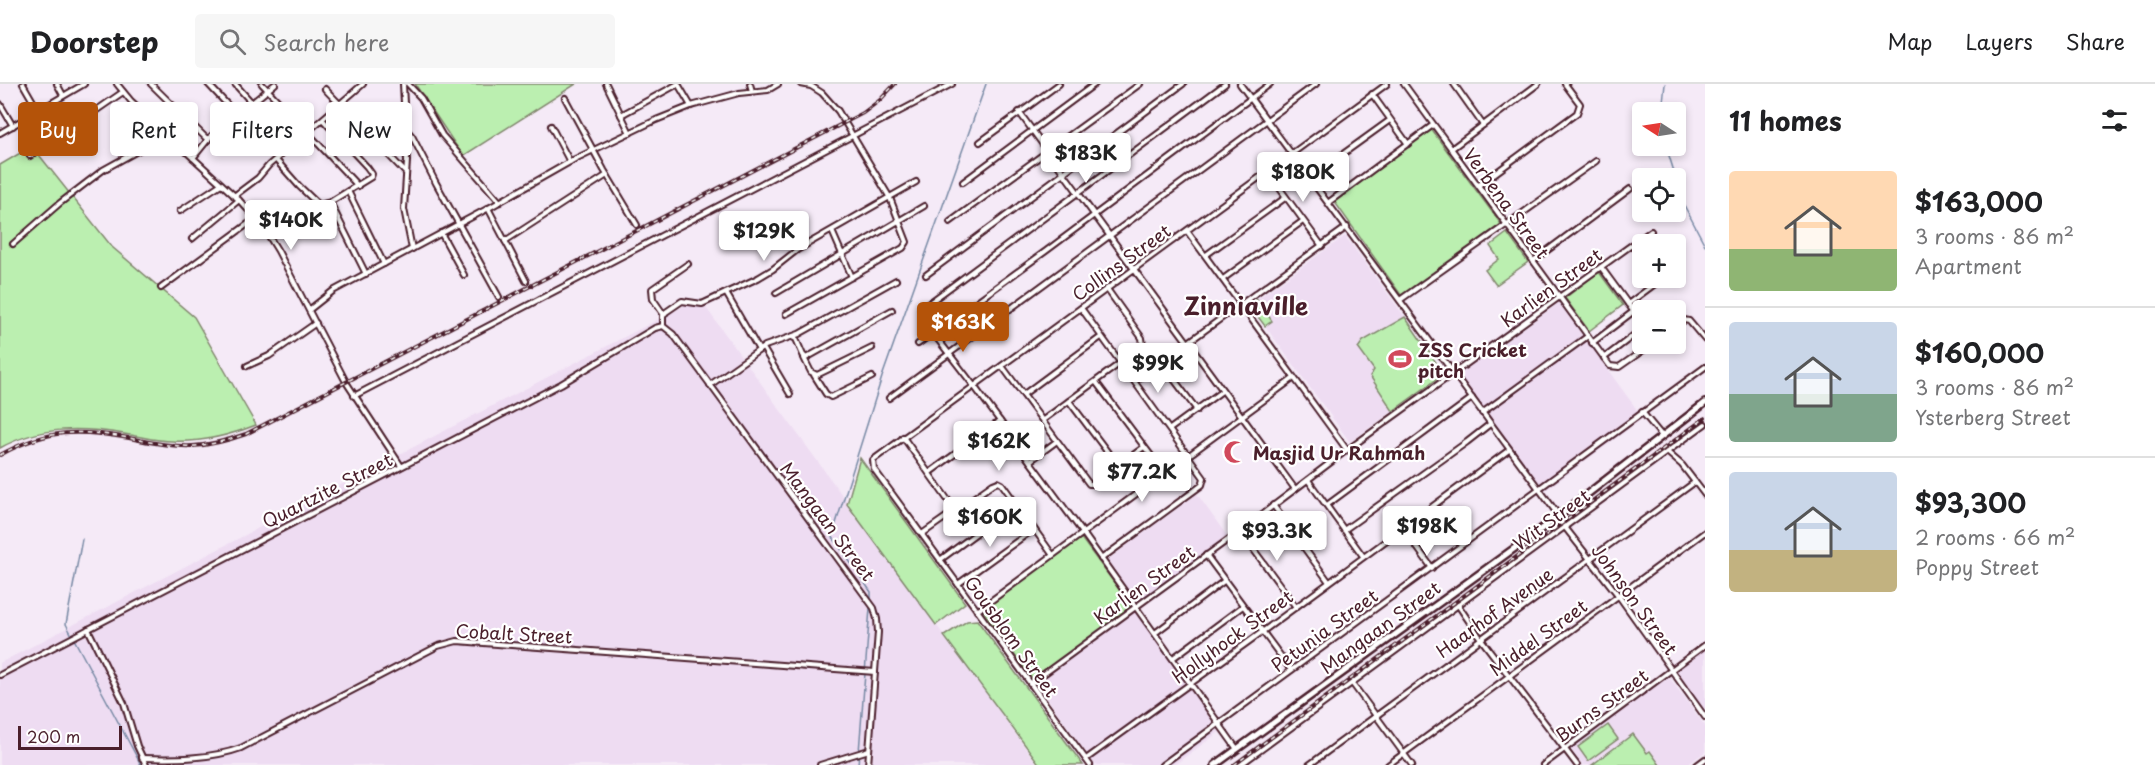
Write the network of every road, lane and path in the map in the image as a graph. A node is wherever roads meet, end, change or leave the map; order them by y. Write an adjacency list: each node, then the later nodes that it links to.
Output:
1 (23, 84): 39 (street)
2 (57, 84): 36 (street)
3 (84, 84): 36 (street)
4 (151, 84): 69 (street)
5 (208, 84): 42 (street)
6 (235, 84): 43 (street)
7 (262, 84): 33 (street)
8 (274, 84): 33 (street)
9 (363, 84): 46 (street)
10 (403, 84): 47 (street)
11 (408, 84): 102 (street)
12 (606, 84): 52 (street)
13 (678, 84): 50 (street); 52 (street)
14 (750, 84): 34 (street)
15 (778, 84): 34 (street)
16 (802, 84): 67 (street)
17 (952, 84): 67 (street)
18 (1059, 84): 51 (street)
19 (1095, 84): 63 (street)
20 (1140, 84): 75 (street)
21 (1183, 84): 86 (street)
22 (1225, 84): 96 (street)
23 (1240, 84): 38 (street)
24 (1270, 84): 38 (street)
25 (1316, 84): 55 (street)
26 (1387, 84): 35 (street, Collins Street)
27 (1404, 84): 58 (street, Verbena Street)
28 (1454, 84): 59 (street)
29 (1538, 84): 59 (street)
30 (1565, 84): 92 (street)
31 (120, 87): 41 (street); 49 (street)
32 (325, 89): 45 (street)
33 (267, 90): 43 (street); 44 (street)
34 (752, 91): 50 (street)
35 (1372, 94): 56 (street); 74 (street, Collins Street)
36 (63, 95): 40 (street)
37 (565, 98): 73 (street)
38 (1251, 98): 55 (street); 107 (street)
39 (33, 102)
40 (51, 102)
41 (135, 102)
42 (225, 102)
43 (252, 102)
44 (279, 102)
45 (336, 102)
46 (342, 102)
47 (404, 102)
48 (0, 104): 60 (street)
49 (98, 104)
50 (691, 106): 65 (street)
51 (1019, 112): 63 (street); 70 (street)
52 (621, 115): 65 (street)
53 (326, 117): 54 (street)
54 (323, 120): 62 (street); 93 (street)
55 (1268, 120): 74 (street); 120 (street)
56 (1390, 120): 71 (street); 88 (street)
57 (18, 123): 60 (street)
58 (1433, 125): 71 (street); 72 (street, Verbena Street)
59 (1483, 125): 72 (street)
60 (13, 126): 64 (street)
61 (551, 126): 83 (street)
62 (314, 127)
63 (1033, 130): 75 (street); 90 (street)
64 (0, 133)
65 (630, 133): 73 (street)
66 (412, 136): 112 (street)
67 (853, 136): 98 (street); 192 (street)
68 (314, 138): 93 (street)
69 (208, 140): 80 (street)
70 (980, 142)
71 (1408, 144): 103 (street)
72 (1451, 148): 92 (street, Verbena Street)
73 (594, 150): 83 (street); 87 (street)
74 (1292, 152): 84 (street, Collins Street); 88 (street)
75 (1048, 153): 86 (street); 111 (street)
76 (129, 156): 123 (street)
77 (281, 156): 81 (street)
78 (390, 156): 85 (street)
79 (406, 156): 85 (street)
80 (193, 158): 91 (street)
81 (276, 160): 97 (street); 101 (street)
82 (1596, 161): 113 (street)
83 (570, 162): 102 (street)
84 (1267, 171): 99 (street); 117 (street, Collins Street)
85 (406, 172): 125 (street)
86 (1063, 172): 96 (street); 135 (street)
87 (607, 176): 114 (street); 122 (street)
88 (1311, 177): 103 (street)
89 (916, 182): 98 (street)
90 (963, 182)
91 (221, 184): 97 (street); 106 (street)
92 (1479, 185): 113 (street, Verbena Street)
93 (358, 186): 95 (street)
94 (1630, 189): 128 (street)
95 (348, 191): 101 (street); 129 (street)
96 (1080, 193): 107 (street); 151 (street)
97 (234, 196): 100 (street)
98 (890, 198): 109 (street); 116 (street)
99 (1285, 198): 110 (street); 127 (street)
100 (239, 200): 108 (street); 121 (street)
101 (330, 202): 133 (street)
102 (500, 202): 105 (street)
103 (1329, 202): 115 (street)
104 (924, 206): 109 (street)
105 (488, 208): 112 (street); 122 (street)
106 (180, 211)
107 (1094, 214): 120 (street); 161 (street)
108 (256, 218): 140 (street); 153 (street)
109 (900, 221): 126 (street); 136 (street)
110 (1303, 221): 124 (street); 137 (street)
111 (950, 222)
112 (460, 224): 119 (street); 145 (street)
113 (1507, 224): 128 (street, Verbena Street); 147 (street)
114 (637, 225)
115 (1347, 227): 124 (street); 147 (street)
116 (832, 231): 126 (street); 143 (street)
117 (1187, 231): 127 (street); 132 (street, Collins Street)
118 (1651, 231): 131 (street, Karlien Street)
119 (441, 234): 125 (street); 134 (street)
120 (1110, 235): 132 (street); 173 (street)
121 (192, 239)
122 (505, 241): 139 (street)
123 (13, 244)
124 (1322, 246): 149 (street)
125 (412, 249): 129 (street)
126 (843, 253): 136 (street); 144 (street)
127 (1206, 255): 137 (street)
128 (1533, 261): 146 (street, Verbena Street)
129 (384, 264): 133 (street)
130 (688, 264): 157 (street)
131 (1601, 267): 146 (street, Karlien Street); 148 (street)
132 (1134, 270): 142 (street, Collins Street); 167 (street)
133 (366, 274): 153 (street)
134 (464, 275)
135 (926, 275)
136 (852, 277): 156 (street)
137 (1223, 279): 149 (street)
138 (897, 280): 163 (street)
139 (526, 281)
140 (161, 288)
141 (1650, 288): 148 (street)
142 (1107, 289): 150 (street, Collins Street); 177 (street)
143 (726, 293): 157 (street); 171 (street)
144 (776, 293)
145 (499, 297)
146 (1560, 297): 162 (street, Verbena Street); 181 (street, Karlien Street)
147 (1400, 300): 181 (street)
148 (1628, 304): 152 (street)
149 (1241, 305): 167 (street); 184 (street)
150 (1081, 308): 164 (street); 179 (street, Collins Street)
151 (921, 309)
152 (1632, 309)
153 (309, 310): 159 (street)
154 (892, 310): 174 (street)
155 (1632, 313): 168 (street)
156 (786, 314)
157 (664, 315): 160 (street)
158 (1686, 320): 166 (street)
159 (316, 323): 178 (street); 192 (street)
160 (663, 326): 187 (street, Mangaan Street); 216 (street, Quartzite Street)
161 (933, 333): 169 (street); 173 (street)
162 (1588, 336): 168 (street, Verbena Street); 199 (street)
163 (790, 337): 171 (street); 174 (street)
164 (1101, 337): 177 (street); 191 (street)
165 (1632, 337): 175 (street)
166 (1705, 340)
167 (1187, 343): 176 (street); 189 (street)
168 (1592, 343): 175 (street, Verbena Street)
169 (918, 344)
170 (872, 348): 182 (street)
171 (761, 349): 187 (street); 190 (street)
172 (1638, 354): 175 (street, Verbena Street)
173 (950, 355): 188 (street); 194 (street)
174 (804, 358): 182 (street)
175 (1604, 358)
176 (1161, 362): 185 (street); 197 (street)
177 (1121, 363): 185 (street); 186 (street)
178 (247, 366)
179 (1002, 366): 188 (street, Collins Street); 191 (street)
180 (1705, 367): 198 (street, Petunia Street)
181 (1454, 374): 193 (street); 210 (street, Karlien Street)
182 (814, 375): 183 (street)
183 (872, 377)
184 (1294, 378): 200 (street); 210 (street)
185 (1135, 381): 205 (street)
186 (1095, 382): 195 (street); 209 (street)
187 (710, 385): 262 (street, Mangaan Street)
188 (975, 386): 202 (street); 206 (street, Collins Street)
189 (1222, 391): 197 (street); 200 (street)
190 (790, 394)
191 (1024, 394): 201 (street)
192 (354, 396): 216 (street)
193 (1472, 398): 199 (street); 226 (street)
194 (889, 399)
195 (1069, 401): 201 (street); 217 (street)
196 (1705, 404): 207 (street, Mangaan Street)
197 (1197, 410): 205 (street)
198 (1642, 412): 207 (street); 223 (street, Petunia Street)
199 (1482, 413): 203 (street)
200 (1241, 417): 213 (street); 222 (street)
201 (1043, 420): 208 (street)
202 (1000, 421): 214 (street); 218 (street)
203 (1490, 424): 211 (street); 233 (street)
204 (1705, 424): 212 (street, Wit Street)
205 (1170, 429): 213 (street)
206 (903, 437): 215 (street, Collins Street); 218 (street)
207 (1663, 437): 229 (street, Mangaan Street)
208 (1057, 441): 214 (street); 217 (street)
209 (1144, 447): 217 (street); 219 (street)
210 (1347, 450): 220 (street, Karlien Street)
211 (1509, 450): 223 (street); 231 (street, Hollyhock Street)
212 (1667, 452): 221 (street); 230 (street, Wit Street)
213 (1189, 456): 219 (street); 241 (street)
214 (1029, 461): 236 (street)
215 (872, 463): 237 (street, Gousblom Street)
216 (401, 466): 254 (street, Quartzite Street)
217 (1118, 466)
218 (929, 472): 228 (street)
219 (1164, 473): 236 (street)
220 (1308, 480): 222 (street, Karlien Street); 226 (street)
221 (1695, 482): 224 (street); 242 (street, Haarhof Avenue)
222 (1295, 489): 227 (street, Karlien Street)
223 (1537, 489): 229 (street); 244 (street, Petunia Street)
224 (1705, 495)
225 (1016, 504): 228 (street); 232 (street); 243 (street)
226 (1327, 505): 233 (street)
227 (1273, 506): 234 (street, Karlien Street); 246 (street)
228 (955, 510): 237 (street)
229 (1559, 516): 271 (street, Mangaan Street)
230 (1564, 526): 242 (street, Johnson Street); 249 (street, Wit Street)
231 (1403, 528): 240 (street, Hollyhock Street); 244 (street)
232 (1034, 529): 238 (street); 247 (street)
233 (1344, 530): 240 (street)
234 (1240, 531): 239 (street, Karlien Street); 252 (street)
235 (1705, 532): 248 (street, Middel Street)
236 (1083, 533): 238 (street); 241 (street)
237 (922, 534): 243 (street, Gousblom Street)
238 (1053, 554): 253 (street)
239 (1206, 555): 245 (street); 251 (street, Karlien Street)
240 (1363, 556): 246 (street, Hollyhock Street)
241 (1101, 559): 251 (street)
242 (1590, 559): 248 (street, Johnson Street); 257 (street, Haarhof Avenue)
243 (940, 560): 247 (street, Gousblom Street)
244 (1431, 568): 260 (street, Petunia Street)
245 (1224, 581): 250 (street); 256 (street)
246 (1329, 582): 252 (street, Hollyhock Street)
247 (958, 584): 253 (street, Gousblom Street)
248 (1618, 595): 261 (street, Johnson Street); 264 (street, Middel Street)
249 (1458, 605): 257 (street); 266 (street, Wit Street)
250 (1243, 606): 255 (street); 259 (street)
251 (1136, 607): 256 (street); 267 (street, Karlien Street)
252 (1296, 607): 255 (street, Hollyhock Street)
253 (977, 611): 267 (street, Gousblom Street)
254 (88, 629): 263 (street, Quartzite Street); 275 (street)
255 (1262, 632): 260 (street); 265 (street, Hollyhock Street)
256 (1155, 633): 259 (street)
257 (1481, 639): 264 (street); 268 (street, Haarhof Avenue)
258 (1705, 645): 261 (street, Burns Street)
259 (1173, 658): 265 (street)
260 (1291, 670): 270 (street, Petunia Street)
261 (1670, 671): 269 (street, Johnson Street); 272 (street, Burns Street)
262 (875, 672): 273 (street, Mangaan Street); 275 (street, Cobalt Street)
263 (0, 675)
264 (1509, 676): 272 (street); 274 (street, Middel Street)
265 (1191, 682): 270 (street); 276 (street, Hollyhock Street)
266 (1352, 683): 268 (street); 278 (street, Wit Street)
267 (1030, 684): 276 (street, Gousblom Street)
268 (1376, 716): 274 (street); 287 (street, Haarhof Avenue)
269 (1705, 717)
270 (1220, 722): 271 (street); 283 (street, Petunia Street)
271 (1237, 749): 284 (street, Mangaan Street)
272 (1565, 749): 290 (street, Burns Street); 291 (street)
273 (869, 750): 280 (street); 281 (street, Mangaan Street)
274 (1404, 753): 288 (street, Middel Street); 289 (street)
275 (142, 758): 279 (street)
276 (1086, 759): 282 (street, Gousblom Street)
277 (1705, 759): 292 (street)
278 (1246, 760): 285 (street, Wit Street); 286 (street)
279 (146, 765)
280 (820, 765)
281 (868, 765)
282 (1090, 765)
283 (1162, 765)
284 (1215, 765)
285 (1240, 765)
286 (1250, 765)
287 (1309, 765)
288 (1388, 765)
289 (1412, 765)
290 (1543, 765)
291 (1577, 765)
292 (1697, 765)

